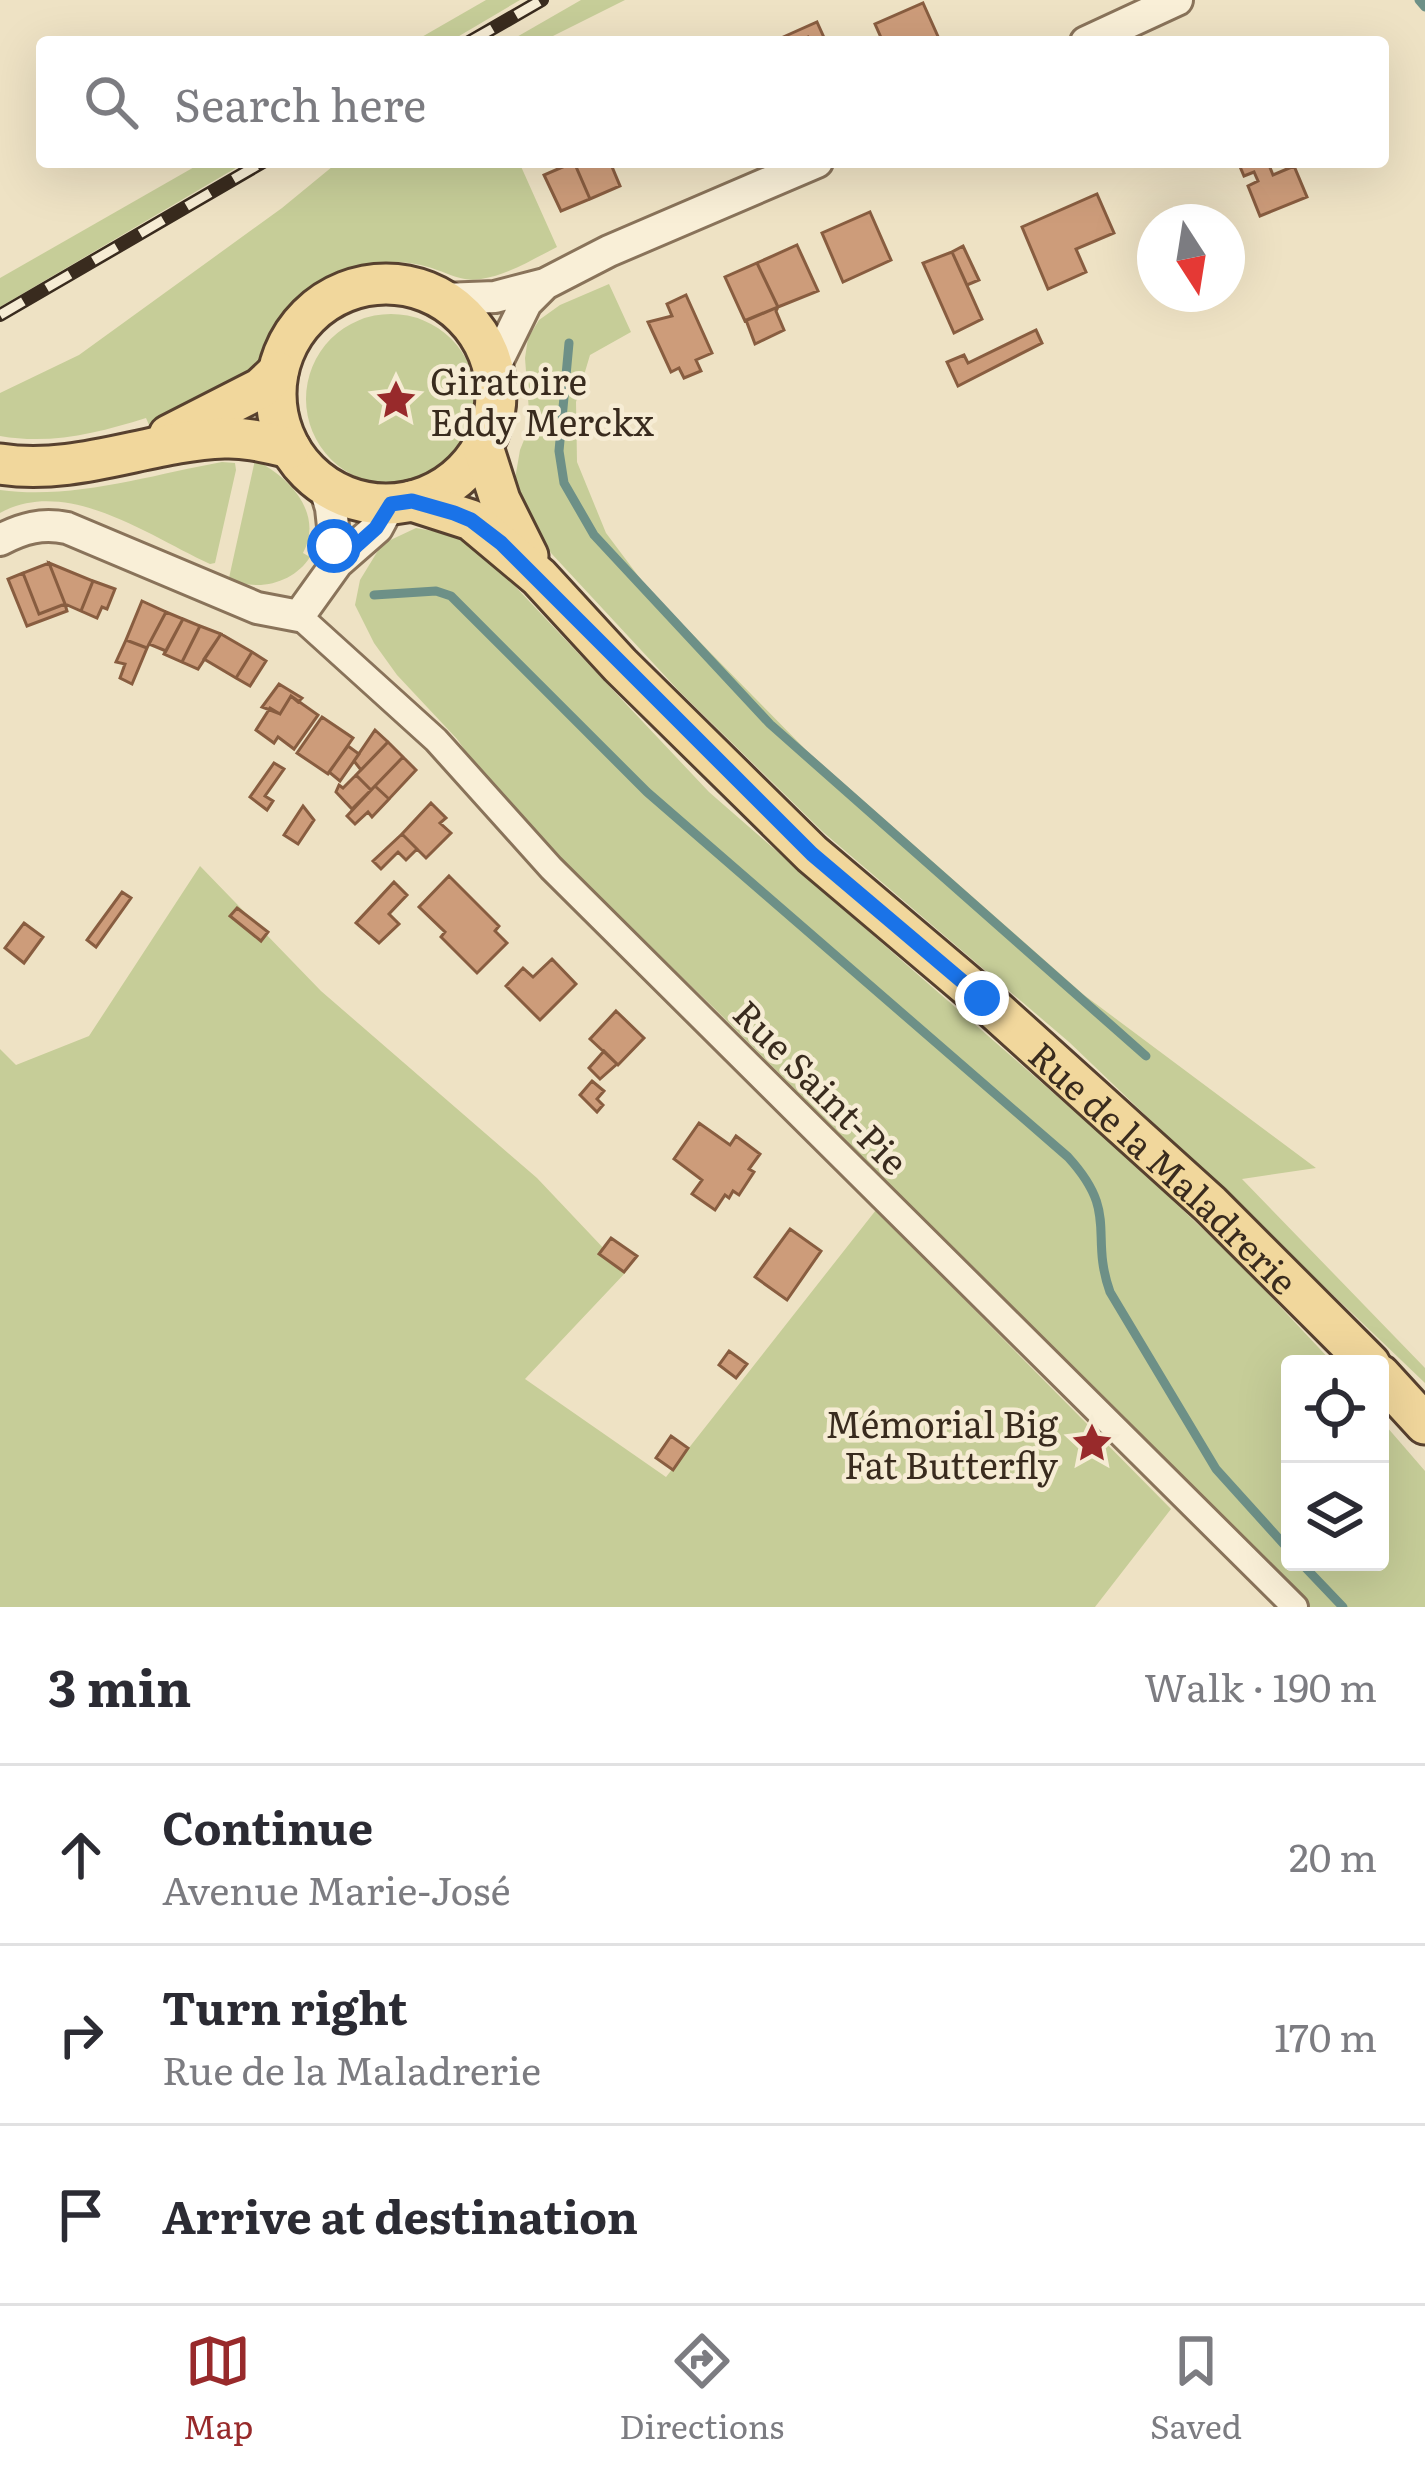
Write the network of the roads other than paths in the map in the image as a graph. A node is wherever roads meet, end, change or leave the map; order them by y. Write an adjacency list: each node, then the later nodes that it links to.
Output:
1 (1178, 0): 2 (street)
2 (1099, 36)
3 (803, 168): 4 (street)
4 (545, 284): 5 (street); 6 (street)
5 (443, 299): 6 (main road); 7 (main road)
6 (494, 368): 8 (main road)
7 (278, 372): 9 (main road); 10 (main road)
8 (483, 447): 13 (main road); 16 (main road, Rue de la Maladrerie)
9 (290, 448): 10 (main road); 12 (main road)
10 (148, 449): 11 (main road)
11 (0, 464)
12 (324, 485): 13 (main road); 15 (street)
13 (401, 502): 15 (street); 16 (main road, Rue de la Maladrerie)
14 (0, 540): 17 (street)
15 (337, 563): 17 (street)
16 (539, 577): 18 (main road, Rue de la Maladrerie)
17 (299, 616): 21 (street, Rue Saint-Pie)
18 (1361, 1355)
19 (1389, 1385): 20 (main road)
20 (1425, 1424)
21 (1295, 1607)

